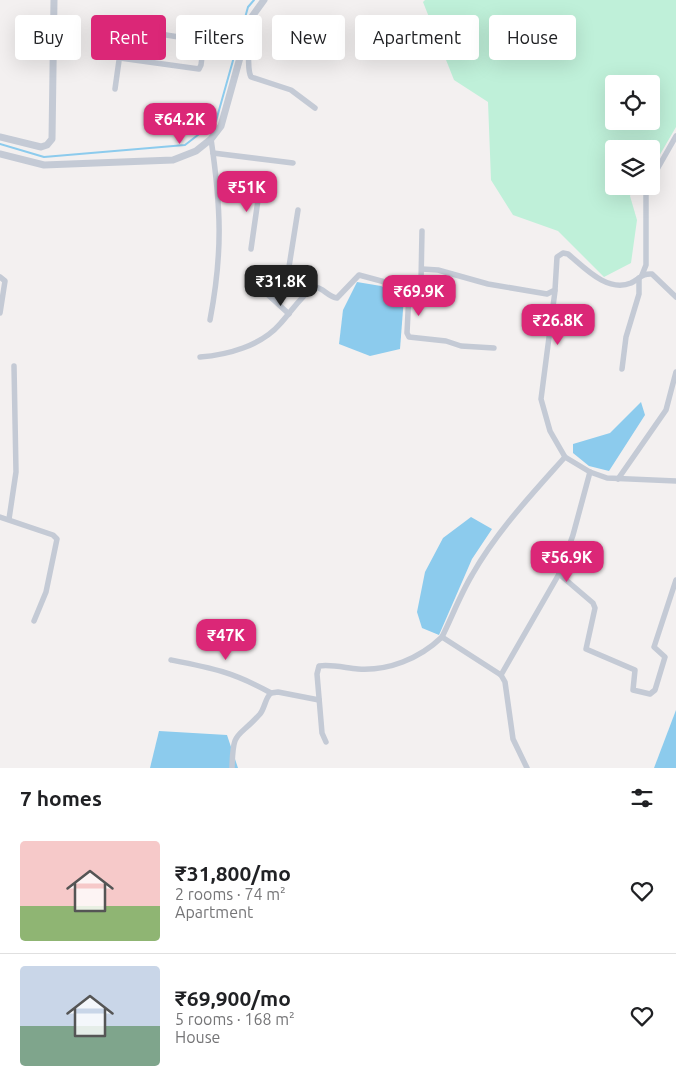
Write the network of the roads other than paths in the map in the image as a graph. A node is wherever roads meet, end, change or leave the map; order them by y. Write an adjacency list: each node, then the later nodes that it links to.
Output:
1 (54, 0): 12 (street)
2 (264, 0): 3 (street)
3 (253, 15)
4 (120, 60): 9 (street)
5 (134, 60): 6 (street)
6 (202, 60)
7 (239, 60): 13 (street)
8 (248, 60): 10 (street)
9 (115, 89)
10 (315, 108)
11 (676, 136): 17 (street)
12 (0, 137)
13 (211, 139): 14 (street); 15 (street)
14 (213, 153): 16 (street); 18 (street)
15 (0, 154)
16 (293, 163)
17 (660, 164)
18 (219, 195): 22 (street); 31 (street)
19 (646, 195): 24 (street)
20 (298, 210): 30 (street)
21 (422, 231): 23 (street)
22 (251, 249)
23 (422, 269): 26 (street); 27 (street)
24 (641, 276): 26 (street); 28 (street); 35 (street)
25 (0, 277): 29 (street)
26 (555, 290): 37 (street)
27 (409, 292): 30 (street); 32 (street)
28 (676, 297)
29 (0, 313)
30 (289, 314): 33 (street)
31 (210, 320)
32 (494, 348)
33 (200, 357)
34 (14, 366): 42 (street)
35 (622, 369)
36 (676, 372): 39 (street)
37 (565, 456): 38 (street); 46 (street)
38 (590, 472): 39 (street); 43 (street)
39 (618, 479): 40 (street)
40 (676, 481)
41 (0, 516): 42 (street)
42 (9, 519): 45 (street)
43 (559, 574): 44 (street); 48 (street)
44 (676, 580)
45 (34, 621)
46 (442, 638): 48 (street); 50 (street)
47 (171, 660): 49 (street)
48 (501, 675): 53 (street)
49 (271, 692): 50 (street); 52 (street)
50 (320, 700): 51 (street)
51 (326, 742)
52 (232, 768)
53 (527, 768)

